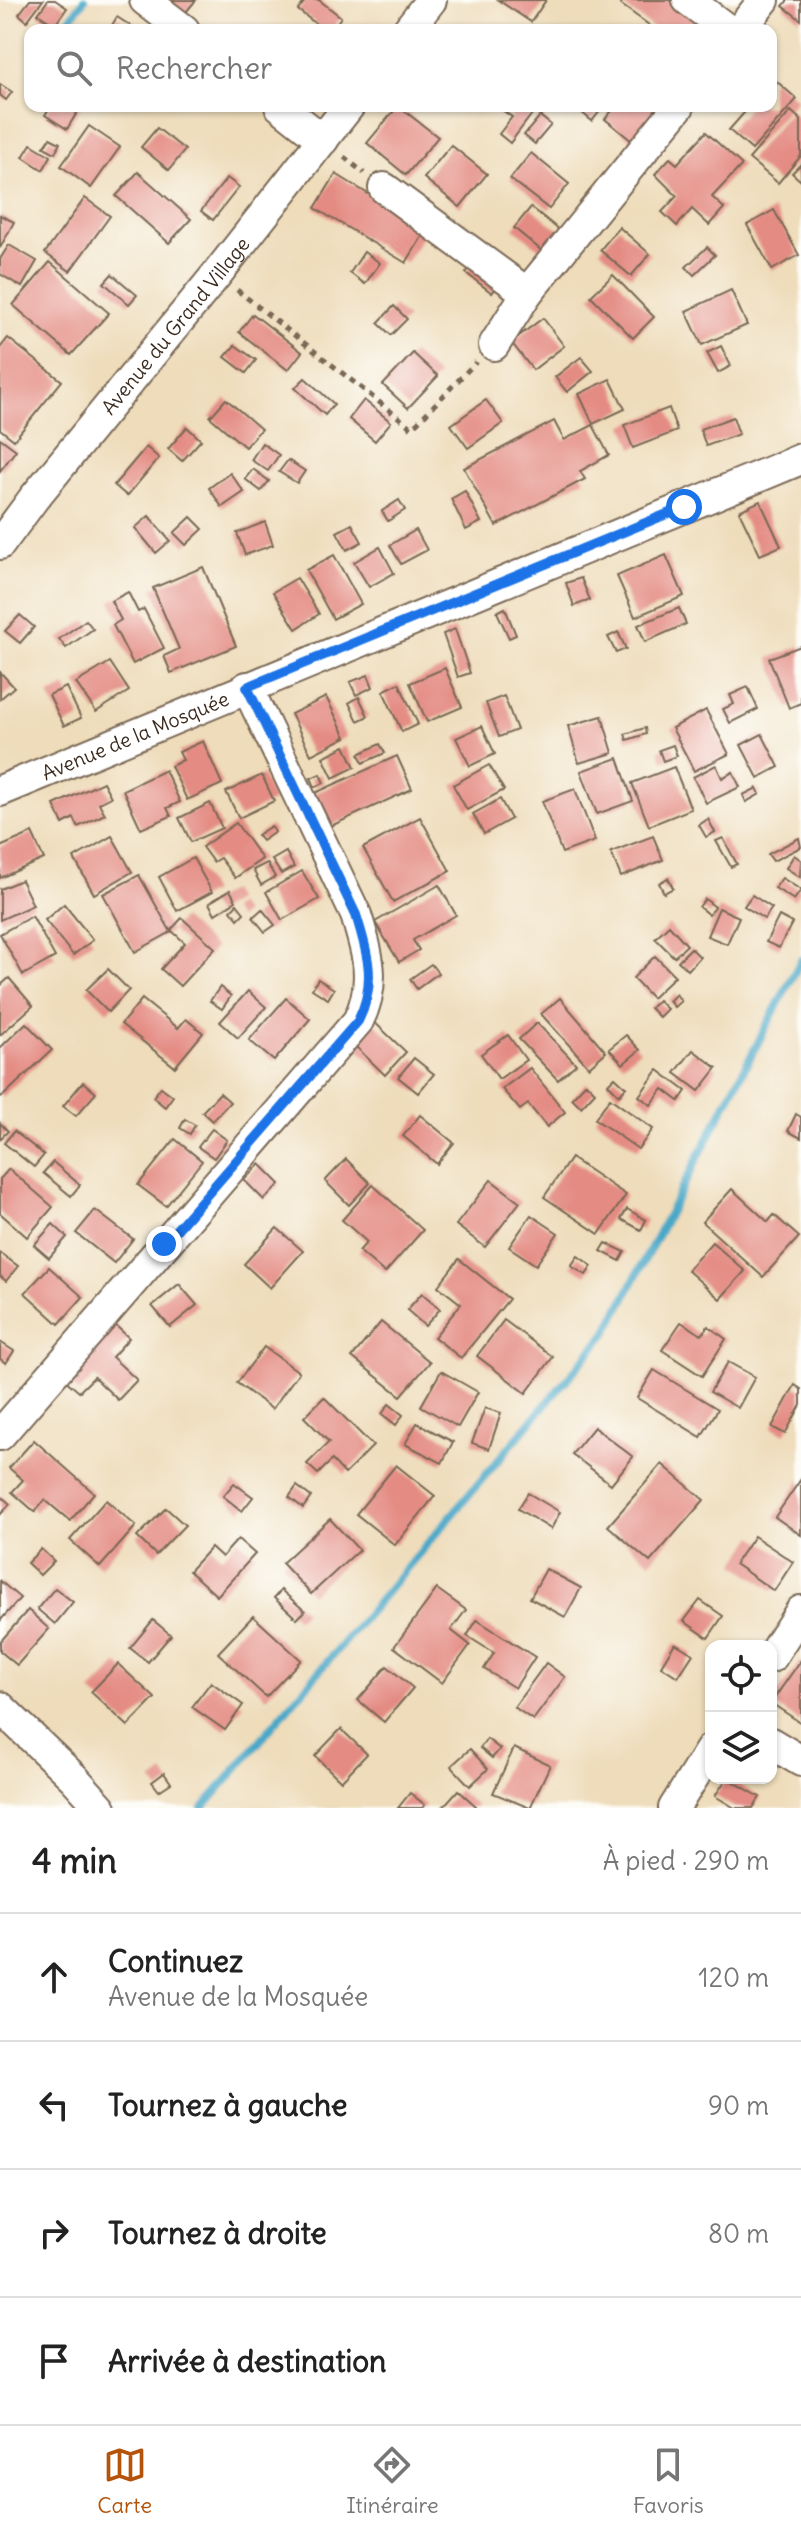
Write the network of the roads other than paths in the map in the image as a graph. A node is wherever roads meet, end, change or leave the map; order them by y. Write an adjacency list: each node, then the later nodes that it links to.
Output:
1 (145, 0): 5 (street)
2 (431, 0): 6 (street)
3 (688, 0): 7 (street)
4 (764, 0): 8 (street)
5 (176, 24)
6 (413, 24)
7 (720, 24)
8 (745, 24)
9 (288, 112): 12 (street)
10 (344, 112): 12 (street, Avenue du Grand Village)
11 (674, 112): 14 (street)
12 (323, 140): 17 (street, Avenue du Grand Village)
13 (384, 188): 14 (street)
14 (527, 293): 15 (street)
15 (494, 345)
16 (801, 459): 18 (street, Avenue de la Mosquée)
17 (0, 544)
18 (247, 687): 19 (street, Avenue de la Mosquée); 20 (street)
19 (0, 791)
20 (0, 1435)
21 (801, 1611): 22 (street)
22 (777, 1648)
23 (0, 1707): 27 (street)
24 (777, 1747): 26 (street)
25 (705, 1759): 28 (street)
26 (801, 1761)
27 (101, 1808)
28 (674, 1808)

